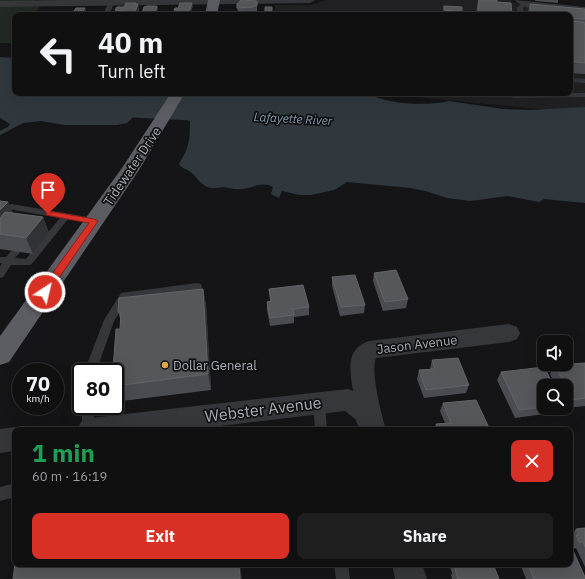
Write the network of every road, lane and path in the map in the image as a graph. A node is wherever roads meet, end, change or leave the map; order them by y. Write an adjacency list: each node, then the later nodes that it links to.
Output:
1 (310, 0): 2 (street)
2 (214, 1): 5 (street); 9 (highway)
3 (40, 2): 5 (street); 6 (street)
4 (522, 2): 7 (street); 10 (lane)
5 (111, 3): 8 (lane)
6 (0, 4)
7 (585, 10)
8 (107, 12)
9 (212, 12)
10 (520, 12)
11 (573, 80): 12 (lane)
12 (585, 82)
13 (573, 95): 14 (lane)
14 (585, 95)
15 (176, 96): 18 (highway, Tidewater Drive)
16 (11, 208): 17 (lane)
17 (65, 217): 18 (lane); 20 (lane)
18 (94, 221): 24 (highway, Tidewater Drive)
19 (16, 252): 20 (lane)
20 (4, 260): 21 (lane)
21 (0, 275)
22 (197, 287): 25 (lane)
23 (509, 333): 28 (street, Jason Avenue)
24 (0, 355)
25 (93, 363)
26 (319, 403): 28 (street, Webster Avenue); 29 (street, Webster Avenue); 32 (lane)
27 (88, 415): 30 (lane)
28 (371, 422)
29 (167, 425): 31 (street, Webster Avenue)
30 (89, 427)
31 (136, 427)
32 (321, 427)
33 (12, 439): 34 (street)
34 (0, 441)
35 (12, 491): 36 (lane)
36 (0, 494)
37 (341, 567): 39 (lane)
38 (408, 567): 40 (street)
39 (343, 579)
40 (411, 579)

